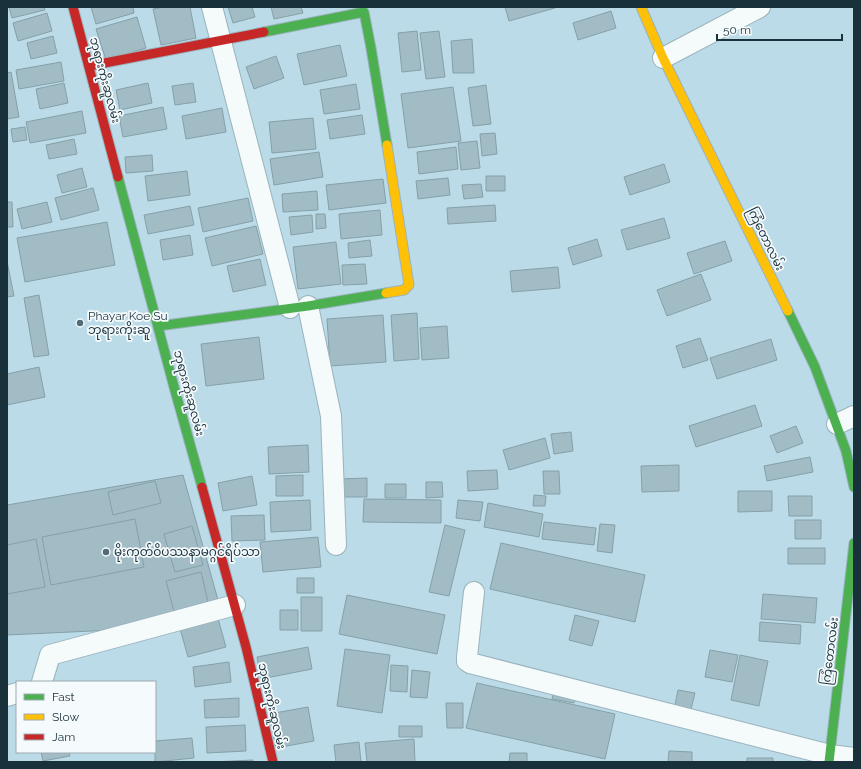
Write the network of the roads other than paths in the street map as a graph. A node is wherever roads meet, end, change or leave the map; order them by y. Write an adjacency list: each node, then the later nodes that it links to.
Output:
1 (73, 7): 8 (street, ဘုရားကိုးဆူလမ်း)
2 (212, 7): 6 (street)
3 (641, 7): 7 (street, ကြံတောလမ်း)
4 (760, 7): 7 (street)
5 (359, 9): 6 (street); 9 (street)
6 (221, 40): 8 (street); 9 (street)
7 (663, 58): 11 (street, ကြံတောလမ်း)
8 (89, 66): 10 (street, ဘုရားကိုးဆူလမ်း)
9 (299, 307): 10 (street); 14 (street)
10 (158, 326): 16 (street, ဘုရားကိုးဆူလမ်း)
11 (845, 420): 12 (street, ကြံတောလမ်း)
12 (854, 485)
13 (854, 543): 19 (street, ကြံတောလမ်း)
14 (336, 545)
15 (474, 592): 19 (street)
16 (235, 605): 17 (street); 20 (street, ဘုရားကိုးဆူလမ်း)
17 (42, 681)
18 (854, 758): 19 (street)
19 (829, 759)
20 (273, 762)

